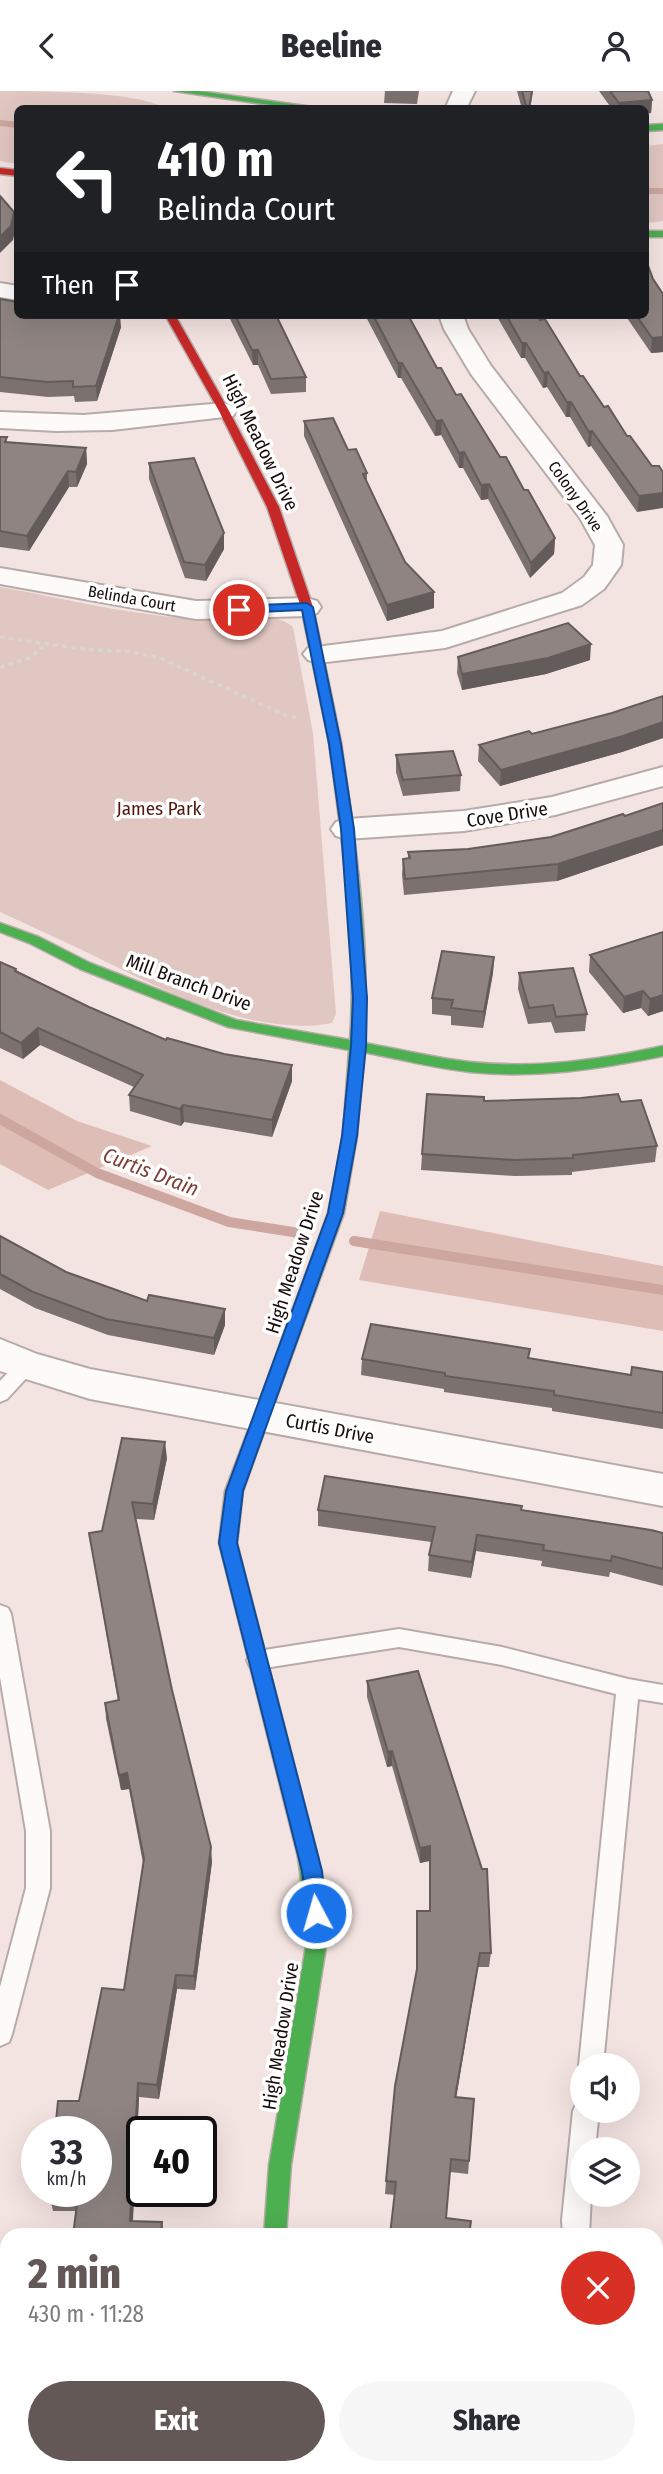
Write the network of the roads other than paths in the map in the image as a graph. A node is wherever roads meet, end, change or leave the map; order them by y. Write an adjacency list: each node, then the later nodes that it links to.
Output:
1 (178, 91): 2 (street)
2 (227, 99): 3 (street)
3 (285, 105)
4 (172, 319): 6 (street, High Meadow Drive)
5 (452, 319): 10 (street, Colony Drive)
6 (224, 411): 7 (street); 9 (street, High Meadow Drive)
7 (0, 420)
8 (0, 576): 9 (street, Belinda Court)
9 (307, 607): 10 (street, High Meadow Drive)
10 (318, 654): 12 (street, High Meadow Drive)
11 (663, 776): 12 (street, Cove Drive)
12 (347, 829): 14 (street, High Meadow Drive)
13 (0, 927): 14 (street, Mill Branch Drive)
14 (358, 1046): 15 (street, Mill Branch Drive); 17 (street, High Meadow Drive)
15 (663, 1051)
16 (9, 1371): 17 (street, Curtis Drive)
17 (263, 1415): 18 (street, Curtis Drive); 20 (street, High Meadow Drive)
18 (663, 1490)
19 (0, 1614): 23 (lane)
20 (258, 1660): 21 (lane); 26 (street, High Meadow Drive)
21 (628, 1689): 22 (lane); 24 (lane)
22 (663, 1694)
23 (0, 2034)
24 (592, 2053)
25 (585, 2123): 27 (lane)
26 (276, 2228)
27 (576, 2228)

